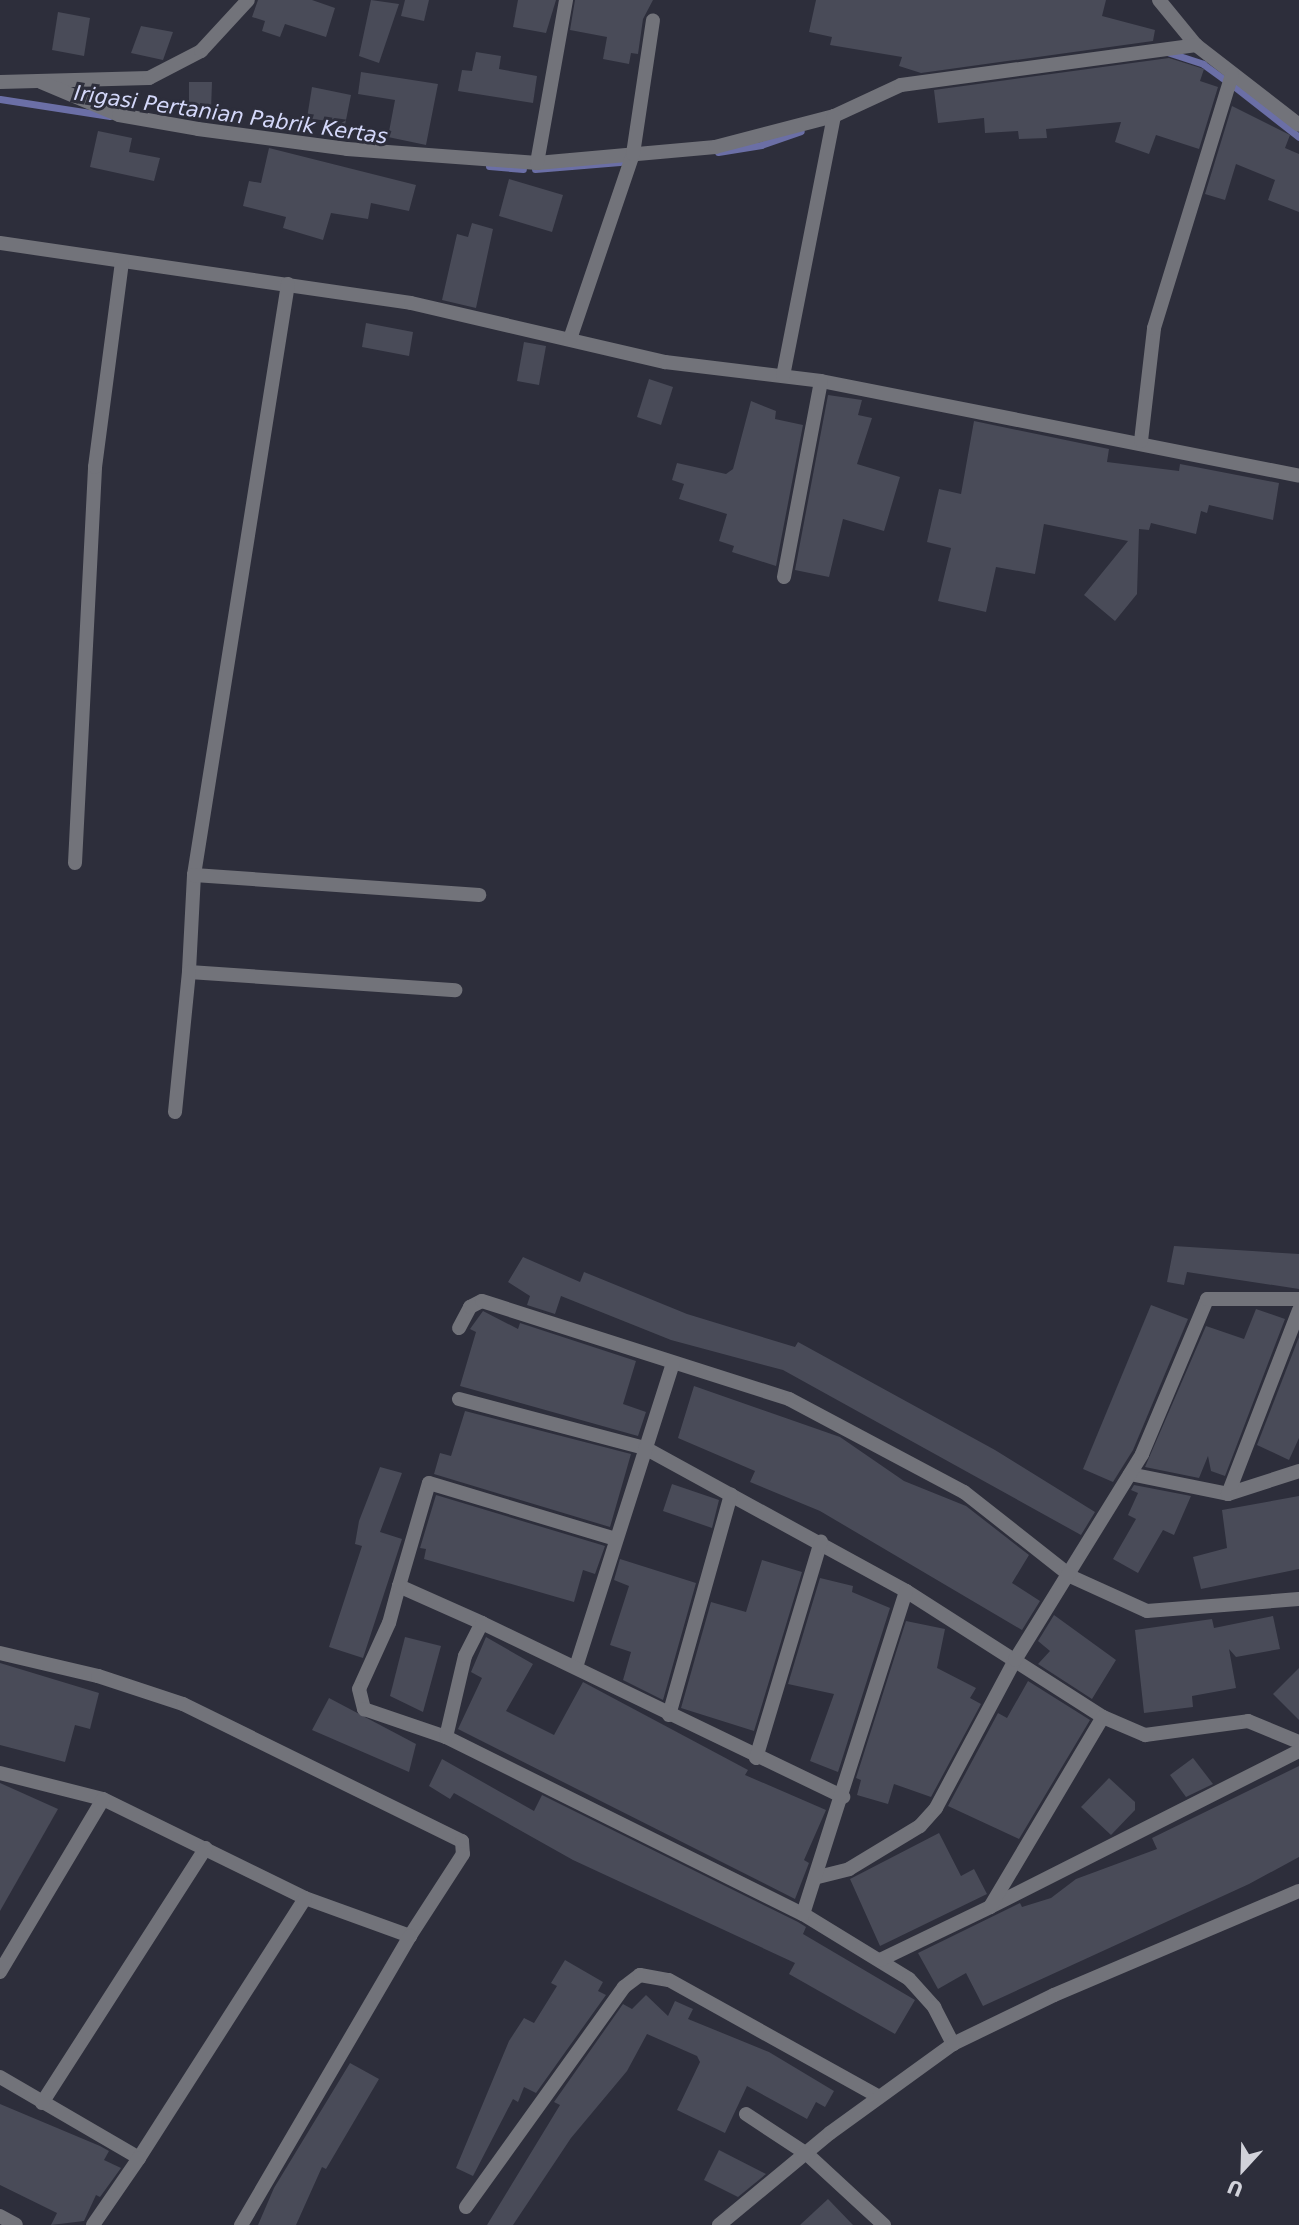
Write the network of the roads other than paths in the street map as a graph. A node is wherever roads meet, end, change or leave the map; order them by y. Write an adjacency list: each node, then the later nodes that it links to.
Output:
1 (248, 0): 8 (street)
2 (566, 0): 12 (street)
3 (1159, 0): 5 (street)
4 (653, 20): 11 (street)
5 (1196, 45): 6 (street); 9 (street)
6 (1232, 75): 10 (street); 19 (street)
7 (0, 82): 8 (street)
8 (41, 82): 12 (street)
9 (834, 116): 11 (street); 17 (street)
10 (1299, 125)
11 (633, 154): 12 (street); 16 (street)
12 (537, 163)
13 (0, 243): 14 (street)
14 (122, 263): 15 (street); 22 (street)
15 (288, 284): 16 (street); 23 (street)
16 (570, 339): 17 (street)
17 (783, 376): 18 (street)
18 (821, 381): 19 (street); 21 (street)
19 (1141, 441): 20 (street)
20 (1299, 476)
21 (784, 577)
22 (75, 863)
23 (194, 875): 24 (street); 25 (street)
24 (479, 895)
25 (189, 972): 26 (street); 27 (street)
26 (455, 990)
27 (175, 1112)
28 (1299, 1299): 35 (street)
29 (1299, 1310): 36 (street)
30 (459, 1328): 31 (street)
31 (673, 1363): 33 (street); 40 (street)
32 (458, 1399): 33 (street)
33 (645, 1448): 37 (street); 38 (street)
34 (1299, 1471): 36 (street)
35 (1130, 1474): 36 (street); 40 (street)
36 (1228, 1494)
37 (731, 1495): 39 (street); 48 (street)
38 (616, 1539): 41 (street); 47 (street)
39 (821, 1542): 42 (street); 53 (street)
40 (1072, 1577): 43 (street); 46 (street)
41 (399, 1586): 44 (street); 50 (street)
42 (906, 1591): 46 (street); 55 (street)
43 (1299, 1599)
44 (482, 1623): 47 (street); 50 (street)
45 (0, 1653): 63 (street)
46 (1016, 1660): 49 (street); 58 (street)
47 (576, 1667): 48 (street)
48 (669, 1715): 53 (street)
49 (1103, 1717): 51 (street); 61 (street)
50 (446, 1737): 62 (street)
51 (1299, 1742)
52 (1299, 1751): 61 (street)
53 (756, 1758): 55 (street)
54 (0, 1773): 56 (street)
55 (843, 1797): 58 (street)
56 (103, 1799): 57 (street); 65 (street)
57 (206, 1848): 60 (street); 69 (street)
58 (818, 1877): 62 (street)
59 (1299, 1891): 66 (street)
60 (305, 1898): 63 (street); 72 (street)
61 (990, 1907): 64 (street)
62 (803, 1913): 64 (street)
63 (410, 1936): 77 (street)
64 (880, 1960): 66 (street)
65 (0, 1972)
66 (953, 2045): 68 (street)
67 (0, 2077): 69 (street)
68 (879, 2096): 71 (street); 73 (street)
69 (42, 2103): 72 (street)
70 (747, 2114): 71 (street)
71 (807, 2154): 78 (street); 79 (street)
72 (139, 2158): 76 (street)
73 (466, 2207)
74 (0, 2216): 75 (street)
75 (16, 2225)
76 (93, 2225)
77 (241, 2225)
78 (719, 2225)
79 (884, 2225)

